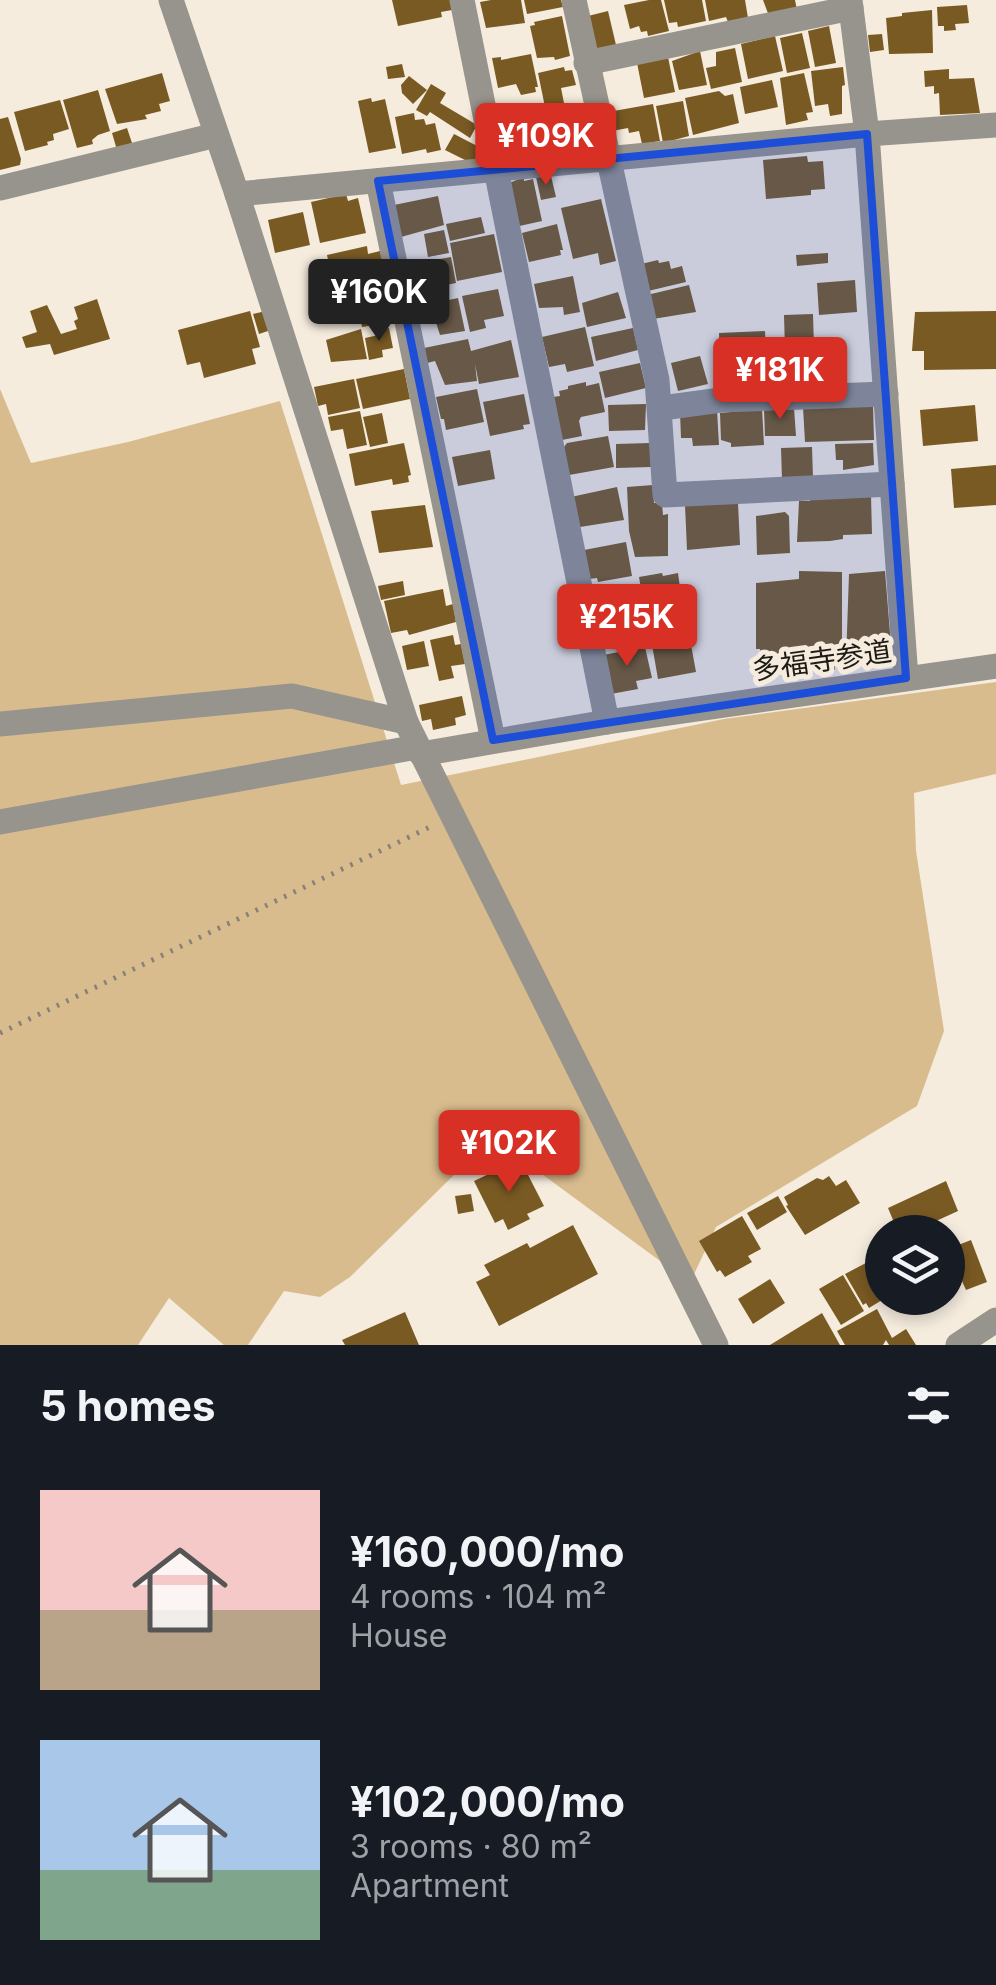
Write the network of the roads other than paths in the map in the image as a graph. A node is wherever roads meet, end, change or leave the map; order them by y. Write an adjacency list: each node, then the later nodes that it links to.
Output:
1 (172, 0): 8 (street)
2 (462, 0): 10 (street)
3 (574, 0): 5 (street)
4 (851, 4): 5 (street); 7 (street)
5 (586, 63): 9 (street)
6 (996, 125): 7 (street)
7 (867, 134): 9 (street); 14 (street)
8 (216, 135): 12 (street); 13 (street)
9 (607, 160): 10 (street); 15 (street)
10 (496, 171): 11 (street); 20 (street)
11 (378, 181): 13 (street); 22 (street)
12 (0, 188)
13 (237, 194): 19 (street)
14 (886, 394): 15 (street); 16 (street)
15 (662, 408): 16 (street)
16 (892, 484): 18 (street)
17 (996, 666): 18 (street, 多福寺参道)
18 (906, 678): 20 (street, 多福寺参道)
19 (406, 722): 21 (street); 23 (street)
20 (607, 722): 22 (street, 多福寺参道)
21 (0, 724)
22 (493, 740): 23 (street, 多福寺参道)
23 (419, 751): 24 (street, 多福寺参道); 26 (street)
24 (0, 822)
25 (996, 1320): 27 (street)
26 (716, 1345)
27 (958, 1345)

